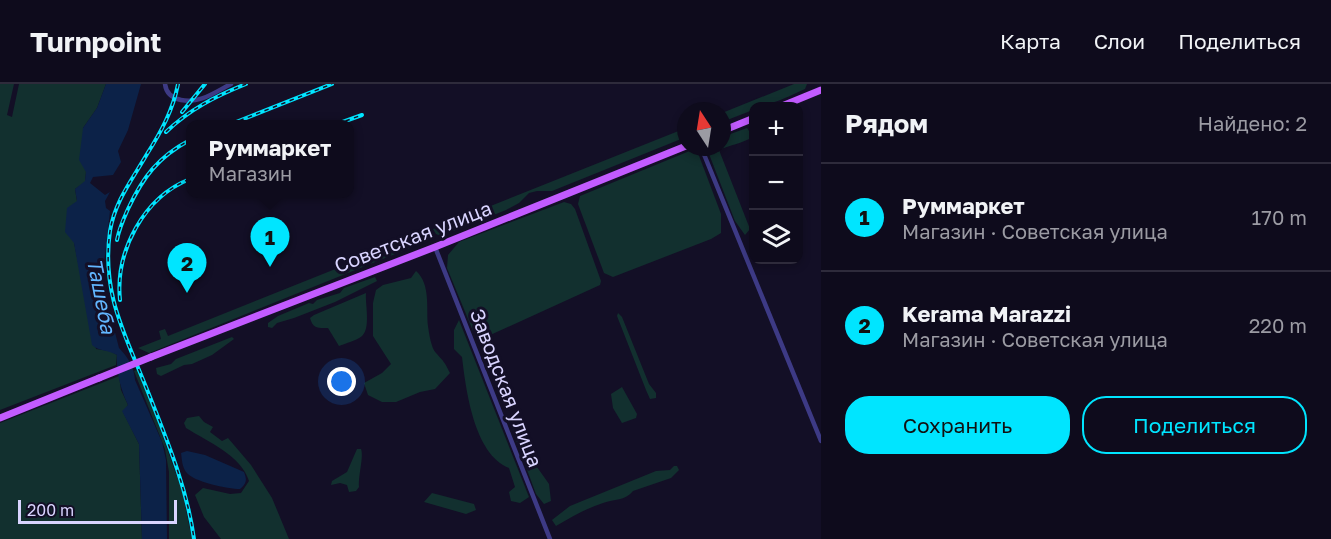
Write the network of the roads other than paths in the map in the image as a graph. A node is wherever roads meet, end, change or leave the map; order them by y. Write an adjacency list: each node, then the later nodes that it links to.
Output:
1 (165, 84): 2 (street)
2 (231, 84)
3 (818, 89): 4 (main road)
4 (790, 102)
5 (749, 120): 6 (main road)
6 (731, 127)
7 (677, 150): 9 (main road, Советская улица)
8 (705, 156): 11 (street)
9 (435, 247): 10 (main road, Советская улица, bridge); 12 (street, Заводская улица)
10 (0, 418)
11 (821, 441)
12 (550, 539)

